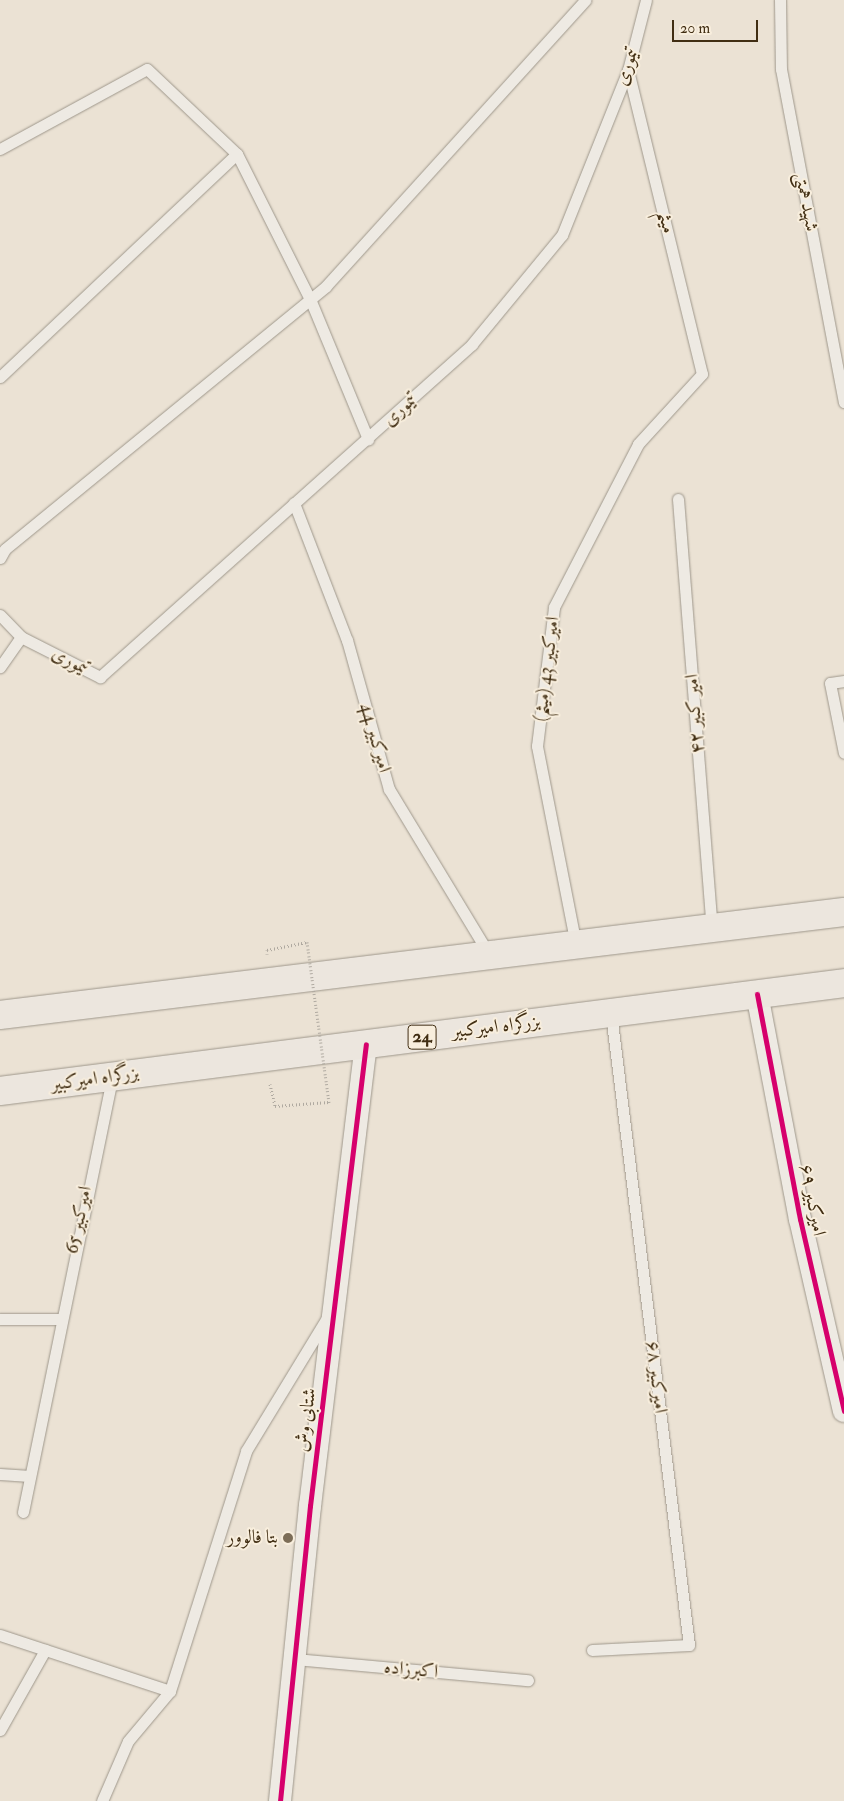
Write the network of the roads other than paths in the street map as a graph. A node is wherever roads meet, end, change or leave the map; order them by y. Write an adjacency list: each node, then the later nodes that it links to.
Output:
1 (585, 0): 7 (lane)
2 (646, 0): 4 (lane, تیموری)
3 (780, 0): 10 (lane, شهید همتی)
4 (628, 70): 8 (lane, میثم); 11 (lane, تیموری)
5 (0, 149): 6 (lane)
6 (237, 154): 7 (lane); 9 (lane)
7 (310, 299): 11 (lane); 14 (lane)
8 (702, 374): 22 (lane, امیرکبیر 43 (میثم))
9 (0, 376)
10 (844, 402)
11 (368, 439): 13 (lane, تیموری)
12 (678, 499): 21 (lane, امیر کبیر ۴۲)
13 (294, 503): 16 (lane, تیموری); 23 (lane, امیرکبیر 44)
14 (2, 550)
15 (0, 614): 16 (lane)
16 (21, 636): 17 (lane)
17 (0, 666)
18 (844, 681): 19 (lane)
19 (844, 753)
20 (844, 912): 21 (main road)
21 (712, 928): 22 (main road)
22 (576, 945): 23 (main road)
23 (490, 956): 27 (main road)
24 (844, 983): 25 (main road, بزرگراه امیرکبیر / 24)
25 (757, 994): 26 (main road, بزرگراه امیرکبیر / 24); 34 (street, امیرکبیر ۶۹)
26 (611, 1013): 28 (main road, بزرگراه امیرکبیر / 24); 40 (lane, امیرکبیر ۶۸)
27 (0, 1015)
28 (366, 1044): 29 (main road, بزرگراه امیرکبیر / 24); 31 (street, شتابی وش)
29 (112, 1076): 30 (main road, بزرگراه امیرکبیر / 24); 32 (lane, امیرکبیر 65)
30 (0, 1091)
31 (338, 1300): 41 (street, شتابی وش); 43 (lane)
32 (59, 1318): 33 (lane); 36 (lane, امیرکبیر 65)
33 (0, 1319)
34 (844, 1410)
35 (0, 1474): 36 (lane)
36 (26, 1476): 37 (lane, امیرکبیر 65)
37 (22, 1512)
38 (0, 1635): 39 (lane)
39 (45, 1650): 43 (lane); 44 (lane)
40 (592, 1650)
41 (294, 1659): 42 (lane, اکبرزاده); 46 (street, شتابی وش)
42 (528, 1680)
43 (170, 1691): 45 (lane)
44 (0, 1730)
45 (102, 1801)
46 (280, 1801)

